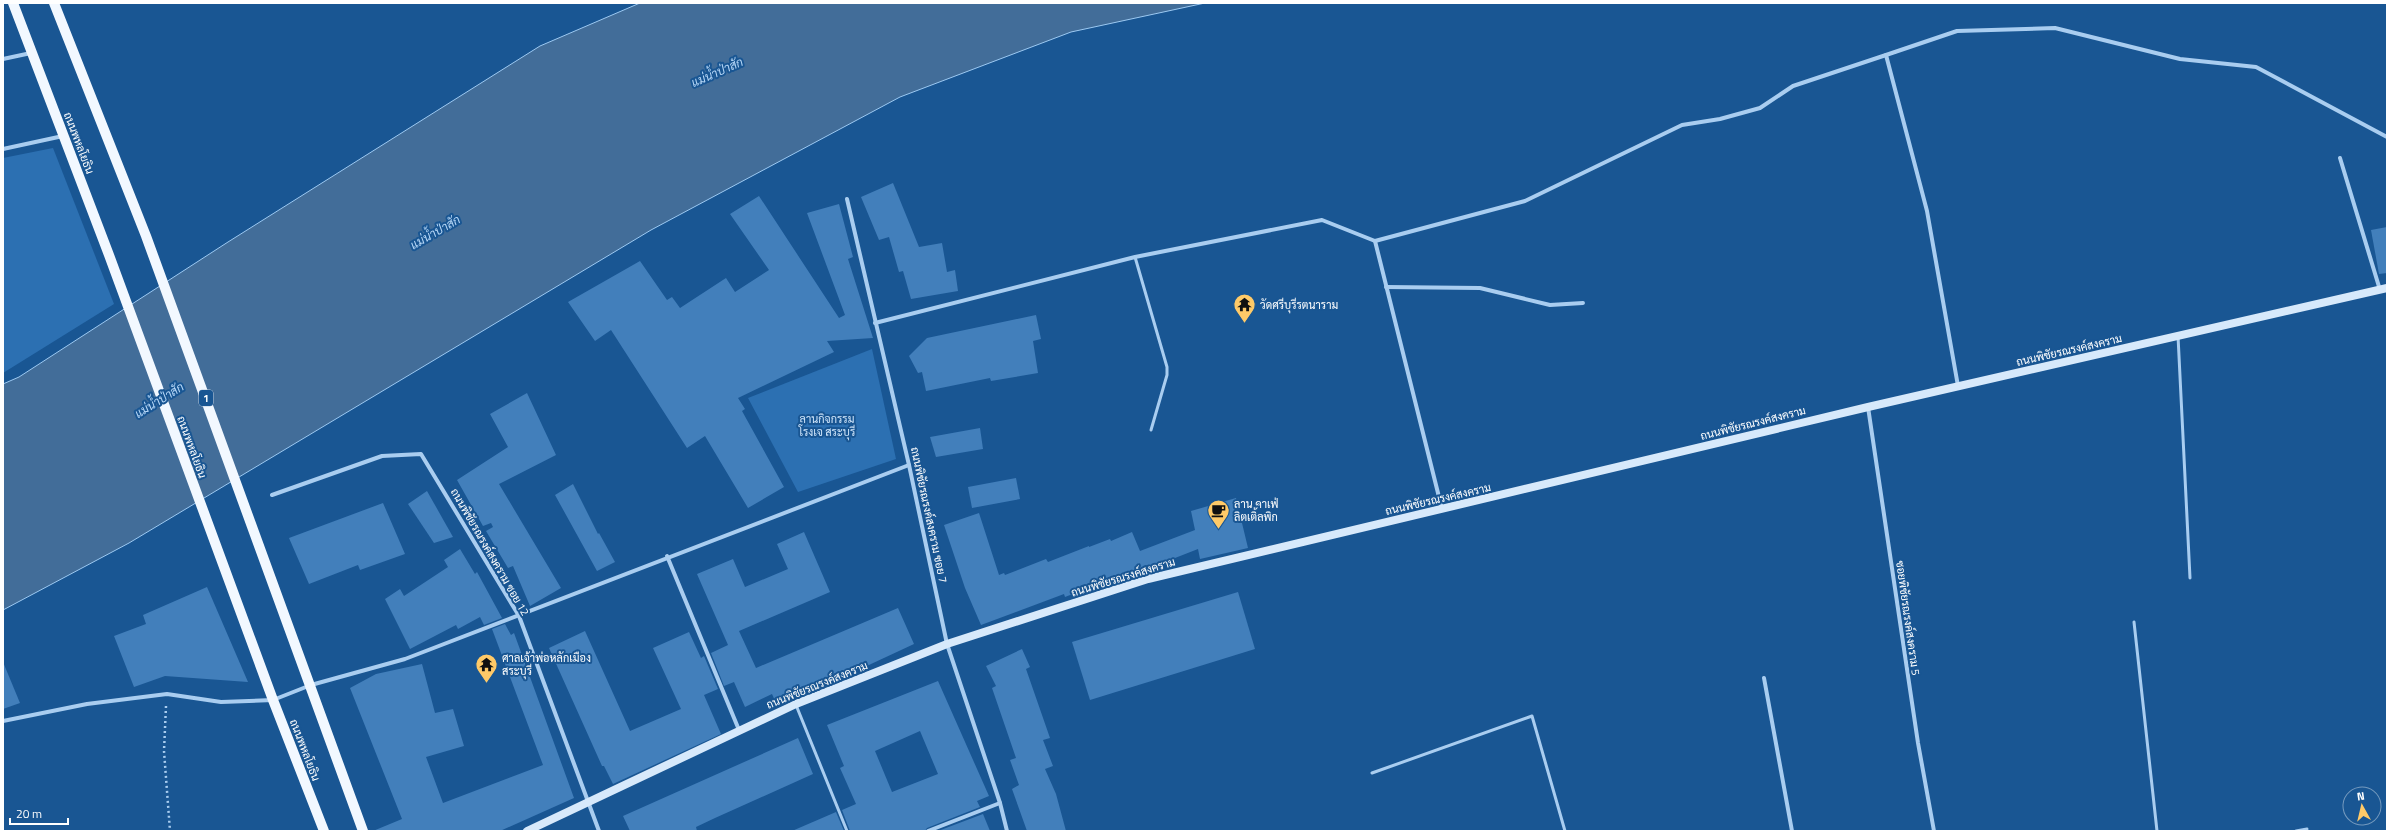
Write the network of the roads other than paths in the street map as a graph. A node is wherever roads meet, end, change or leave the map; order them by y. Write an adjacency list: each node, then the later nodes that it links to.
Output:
1 (13, 3): 3 (main road, ถนนพหลโยธิน)
2 (54, 3): 30 (main road, 1)
3 (31, 53): 5 (street); 6 (main road, ถนนพหลโยธิน)
4 (1886, 55): 7 (street); 11 (street); 18 (street)
5 (3, 59)
6 (63, 136): 8 (street); 31 (main road, ถนนพหลโยธิน)
7 (2387, 137)
8 (3, 149)
9 (2340, 158): 14 (street)
10 (847, 199): 16 (street, ถนนพิชัยรณรงค์สงคราม ซอย 7)
11 (1375, 241): 12 (street); 13 (street)
12 (1135, 257): 16 (street); 20 (lane)
13 (1386, 286): 15 (street); 23 (street)
14 (2384, 289): 17 (street, ถนนพิชัยรณรงค์สงคราม)
15 (1583, 303)
16 (875, 323): 21 (street, ถนนพิชัยรณรงค์สงคราม ซอย 7)
17 (2178, 336): 18 (street, ถนนพิชัยรณรงค์สงคราม); 25 (lane)
18 (1958, 386): 19 (street, ถนนพิชัยรณรงค์สงคราม)
19 (1868, 407): 23 (street, ถนนพิชัยรณรงค์สงคราม); 48 (street, ซอยพิชัยรณรงค์สงคราม 5)
20 (1151, 430)
21 (909, 465): 24 (street); 28 (street, ถนนพิชัยรณรงค์สงคราม ซอย 7)
22 (272, 495): 26 (street, ถนนพิชัยรณรงค์สงคราม ซอย 12)
23 (1443, 510): 28 (street, ถนนพิชัยรณรงค์สงคราม)
24 (667, 556): 26 (street); 34 (street)
25 (2190, 578)
26 (519, 616): 30 (street); 36 (street, ถนนพิชัยรณรงค์สงคราม ซอย 12)
27 (2134, 622): 49 (lane)
28 (947, 644): 32 (street, ถนนพิชัยรณรงค์สงคราม); 37 (street, ถนนพิชัยรณรงค์สงคราม ซอย 7)
29 (1764, 678): 47 (street)
30 (311, 685): 31 (street); 40 (main road, 1)
31 (272, 700): 33 (street); 39 (main road, ถนนพหลโยธิน)
32 (796, 704): 34 (street, ถนนพิชัยรณรงค์สงคราม); 43 (lane)
33 (3, 721)
34 (739, 730): 36 (street, ถนนพิชัยรณรงค์สงคราม)
35 (1372, 773): 46 (lane)
36 (588, 801): 41 (street, ถนนพิชัยรณรงค์สงคราม); 42 (street, ถนนพิชัยรณรงค์สงคราม ซอย 12)
37 (1000, 803): 44 (street); 45 (street, ถนนพิชัยรณรงค์สงคราม ซอย 7)
38 (2307, 829): 50 (lane)
39 (324, 831)
40 (363, 831)
41 (527, 831)
42 (599, 831)
43 (847, 831)
44 (928, 831)
45 (1007, 831)
46 (1565, 831)
47 (1792, 831)
48 (1934, 831)
49 (2157, 831)
50 (2296, 831)

